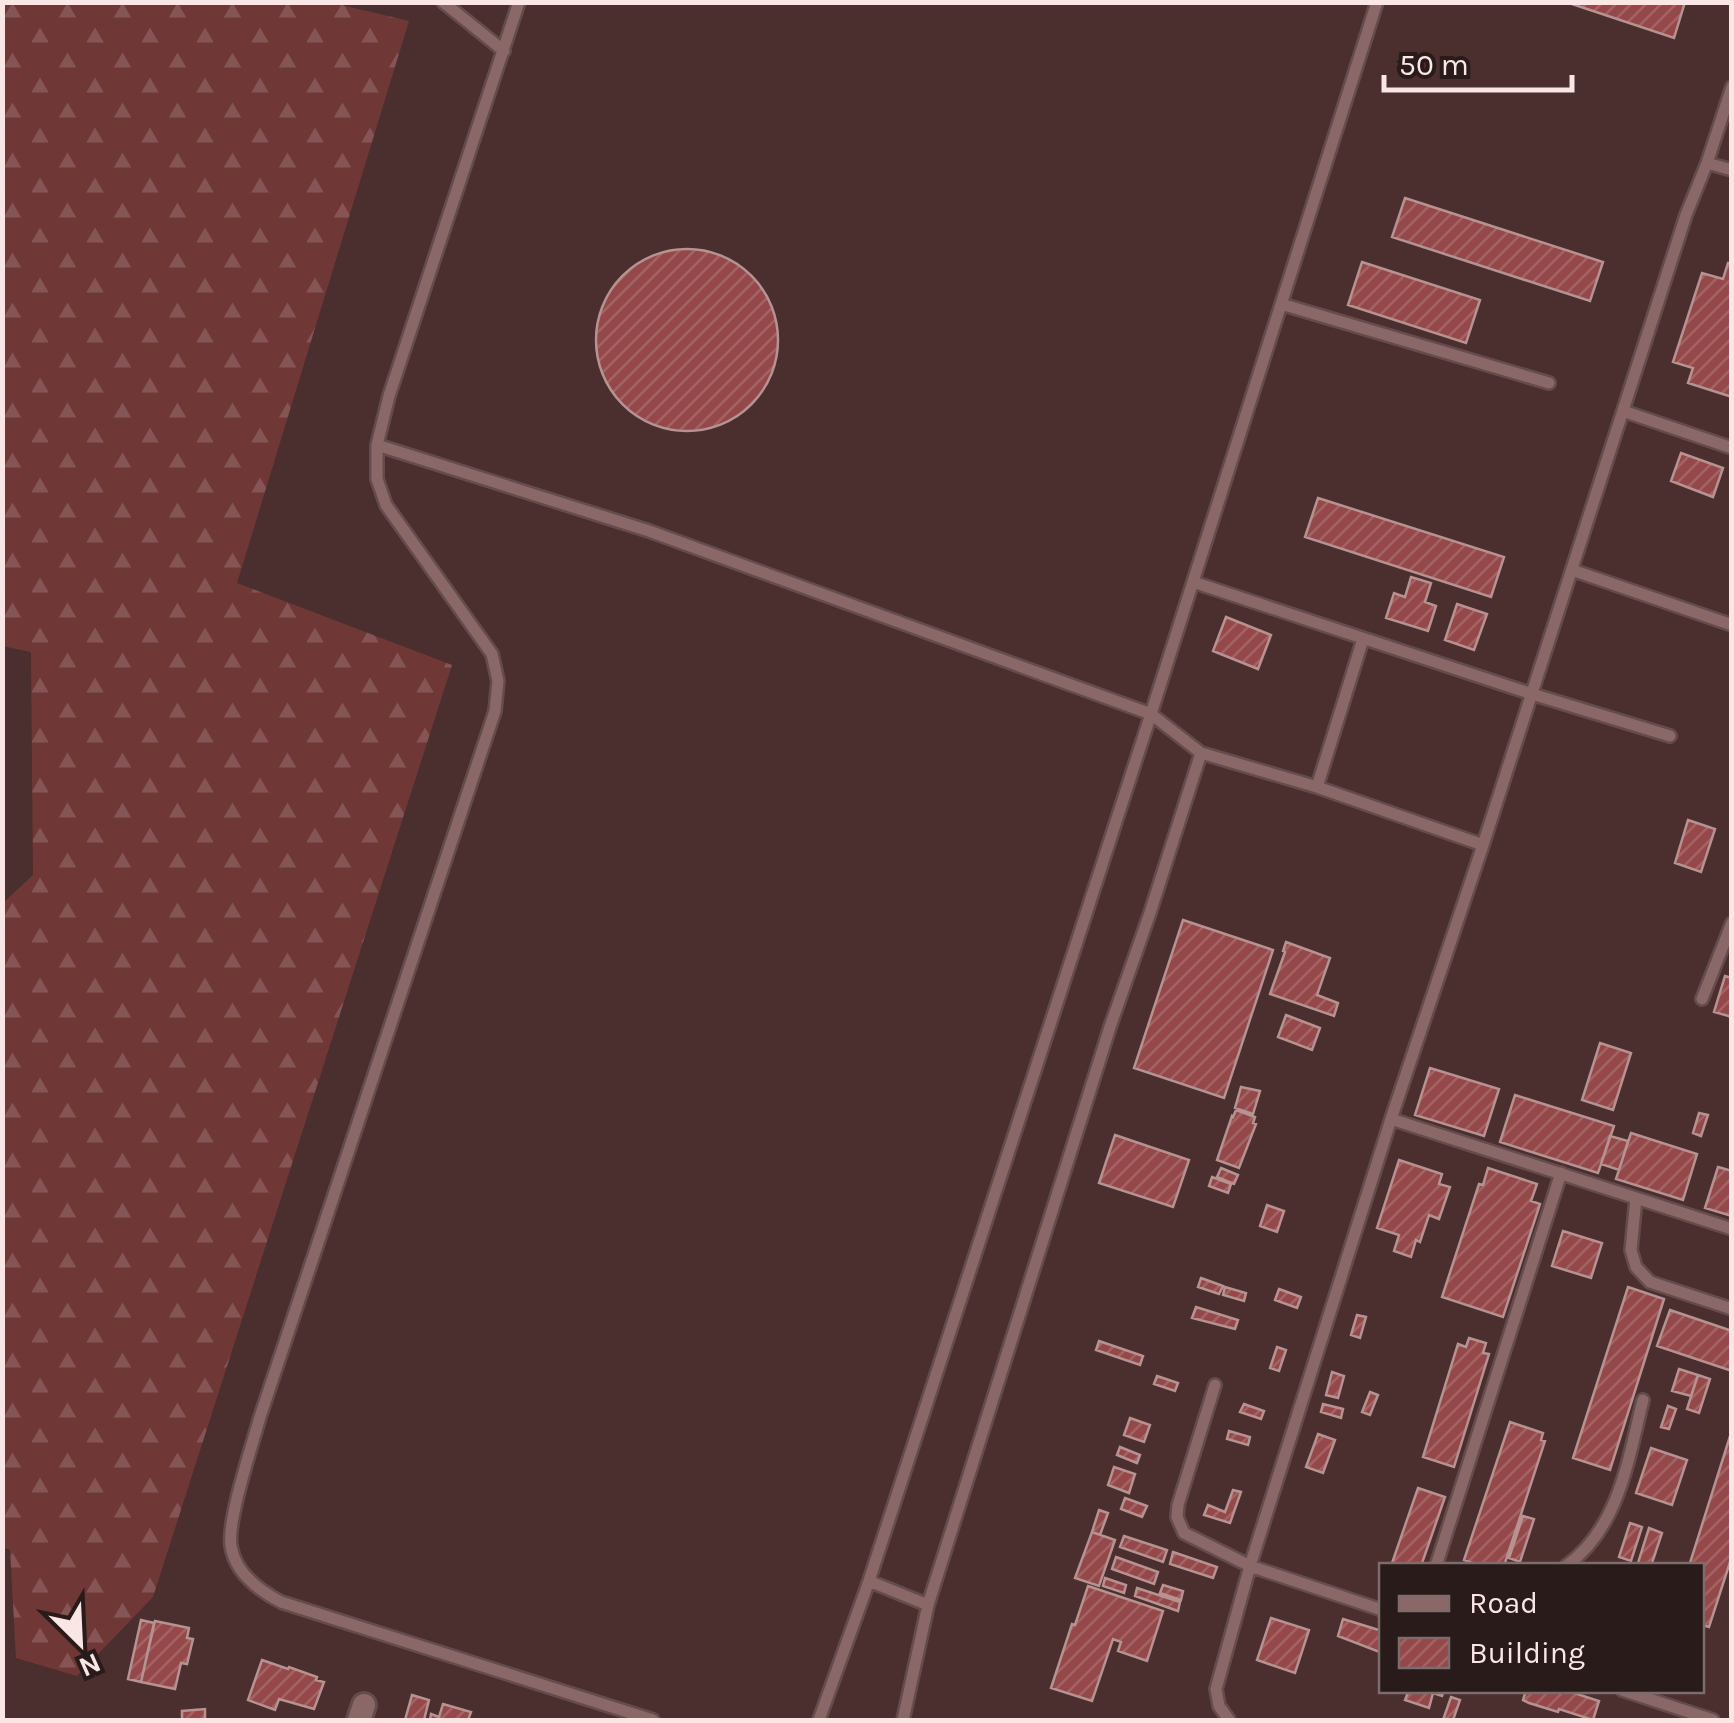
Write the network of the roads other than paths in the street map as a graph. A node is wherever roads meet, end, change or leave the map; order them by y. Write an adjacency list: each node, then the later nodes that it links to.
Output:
1 (443, 2): 4 (lane)
2 (520, 2): 4 (lane)
3 (1377, 2): 8 (lane)
4 (504, 51): 11 (lane)
5 (1732, 87): 6 (lane)
6 (1707, 163): 7 (lane); 10 (lane)
7 (1732, 170)
8 (1282, 304): 9 (lane); 14 (lane)
9 (1549, 383)
10 (1624, 411): 12 (lane); 13 (lane)
11 (377, 445): 18 (lane); 39 (lane)
12 (1732, 448)
13 (1572, 570): 15 (lane); 17 (lane)
14 (1193, 582): 16 (lane); 18 (lane)
15 (1732, 625)
16 (1363, 638): 17 (lane); 21 (lane)
17 (1532, 694): 19 (lane); 22 (lane)
18 (1151, 714): 20 (lane); 35 (lane)
19 (1670, 736)
20 (1200, 753): 21 (lane); 36 (lane)
21 (1317, 787): 22 (lane)
22 (1483, 845): 25 (lane)
23 (1732, 922): 24 (lane)
24 (1702, 1000)
25 (1391, 1119): 26 (lane); 34 (lane)
26 (1560, 1173): 27 (lane); 32 (lane)
27 (1636, 1198): 28 (lane); 29 (lane)
28 (1732, 1229)
29 (1732, 1309)
30 (1215, 1385): 34 (lane)
31 (1644, 1400): 33 (lane)
32 (1437, 1563)
33 (1570, 1563)
34 (1250, 1566): 37 (lane); 42 (lane)
35 (869, 1581): 36 (lane); 40 (lane)
36 (928, 1604): 41 (lane)
37 (1379, 1609)
38 (1631, 1693): 43 (lane)
39 (653, 1720)
40 (819, 1720)
41 (903, 1720)
42 (1229, 1720)
43 (1713, 1720)

